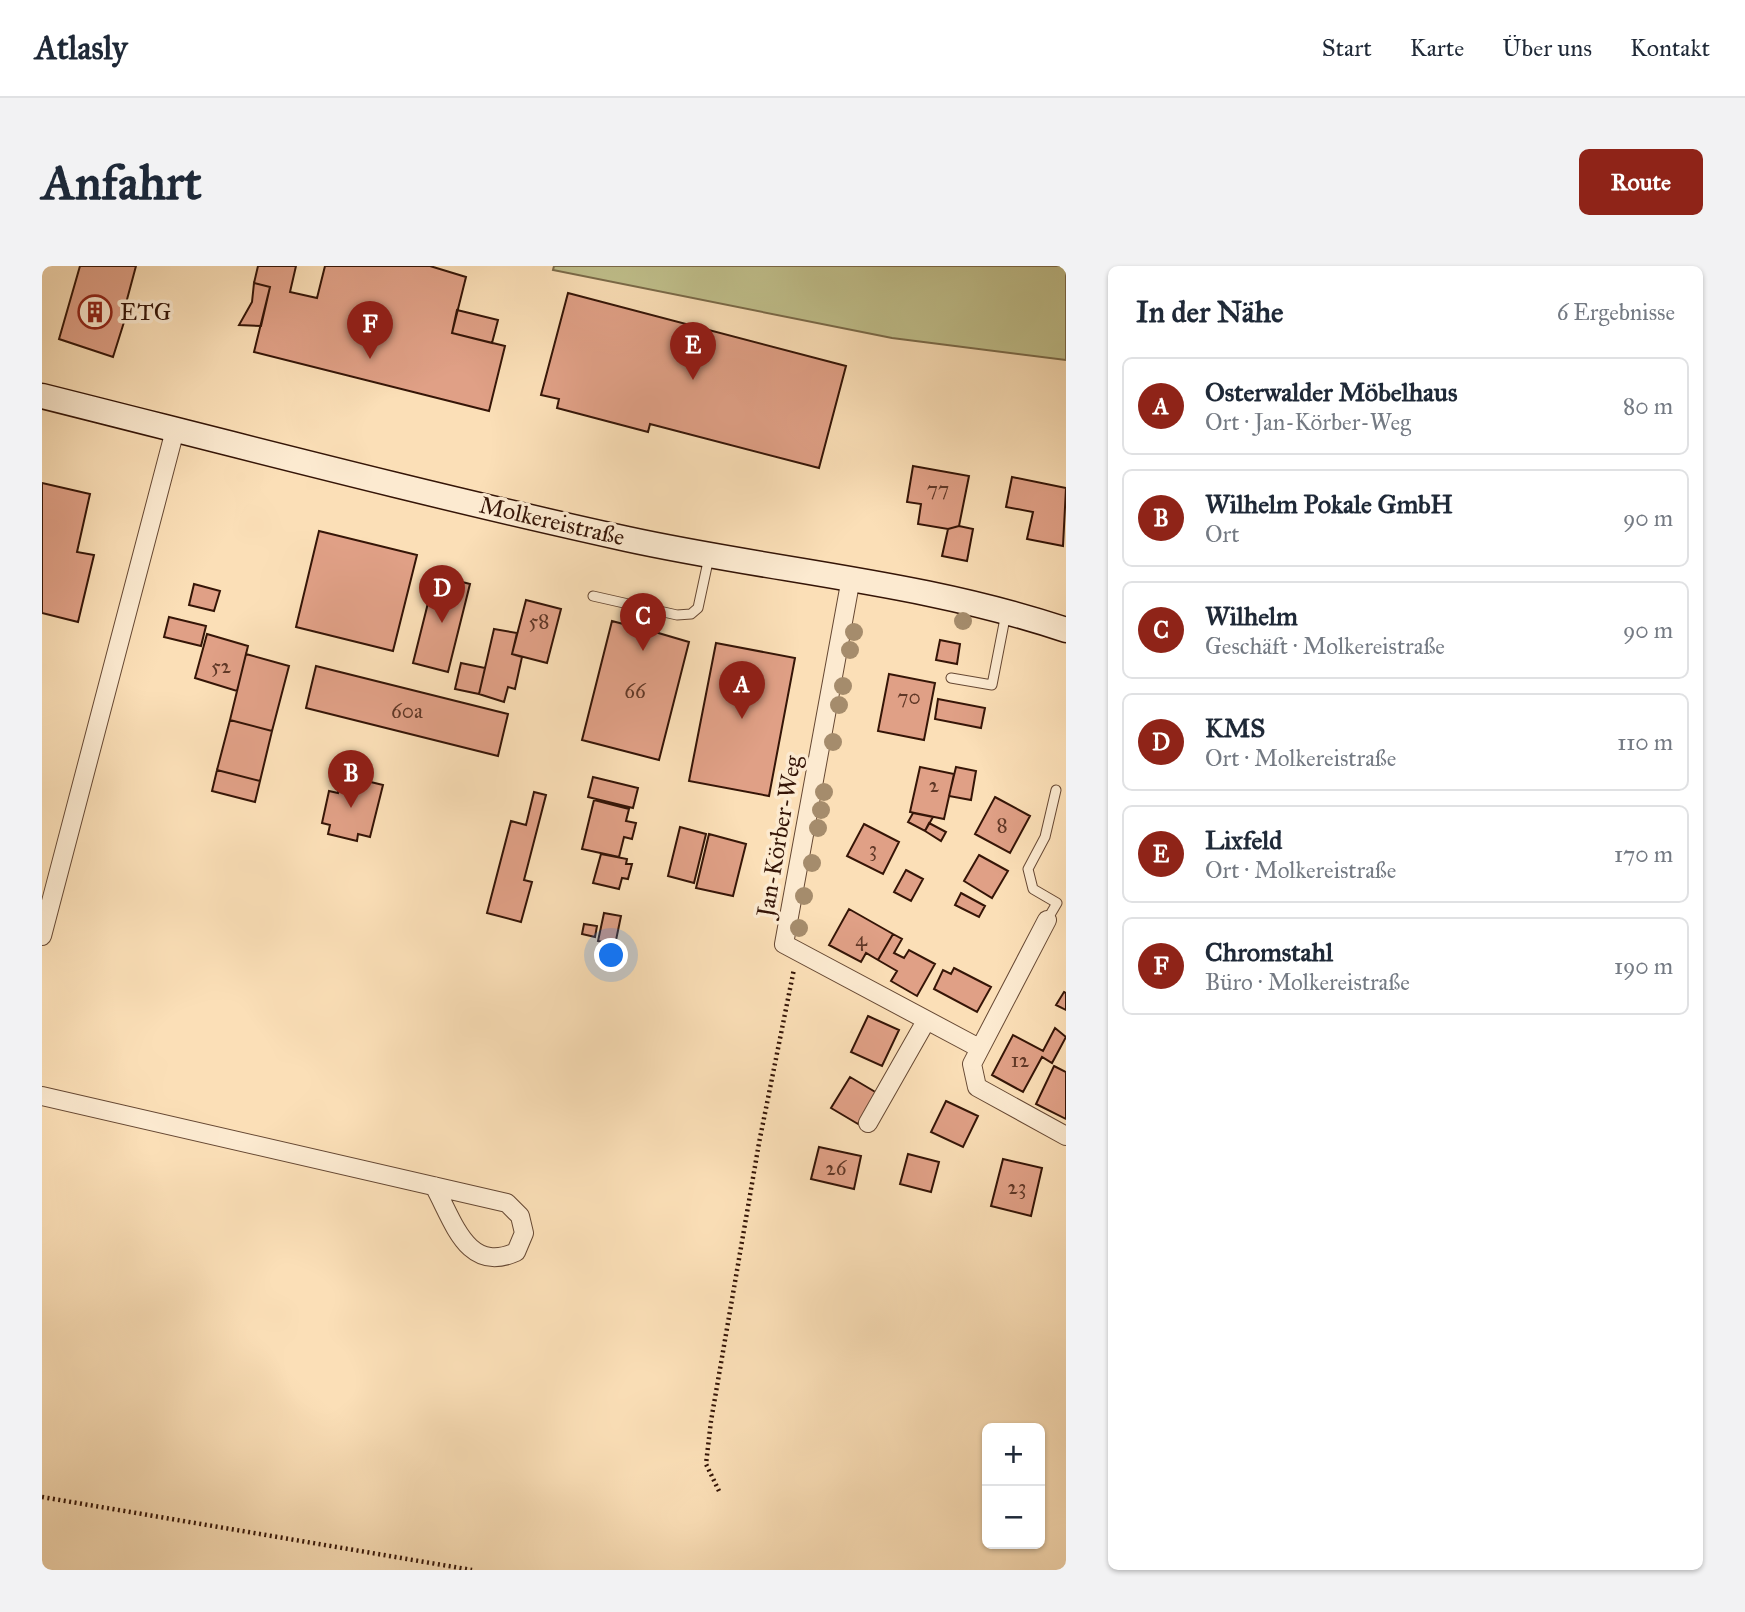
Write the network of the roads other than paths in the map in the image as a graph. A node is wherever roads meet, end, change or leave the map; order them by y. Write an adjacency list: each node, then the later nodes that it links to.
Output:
1 (42, 396): 2 (street, Molkereistraße)
2 (175, 430): 3 (street, Molkereistraße); 12 (street)
3 (709, 555): 4 (street, Molkereistraße); 5 (lane)
4 (851, 579): 6 (street, Molkereistraße); 13 (street, Jan-Körber-Weg)
5 (593, 596)
6 (1006, 611): 7 (street, Molkereistraße); 8 (lane)
7 (1066, 630)
8 (951, 678)
9 (1056, 790): 10 (lane)
10 (1062, 906): 11 (lane)
11 (1047, 920): 14 (street)
12 (42, 936)
13 (926, 1021): 14 (street); 16 (street)
14 (979, 1048): 17 (street)
15 (42, 1096): 18 (street)
16 (868, 1124)
17 (1066, 1136)
18 (434, 1186): 18 (street)

